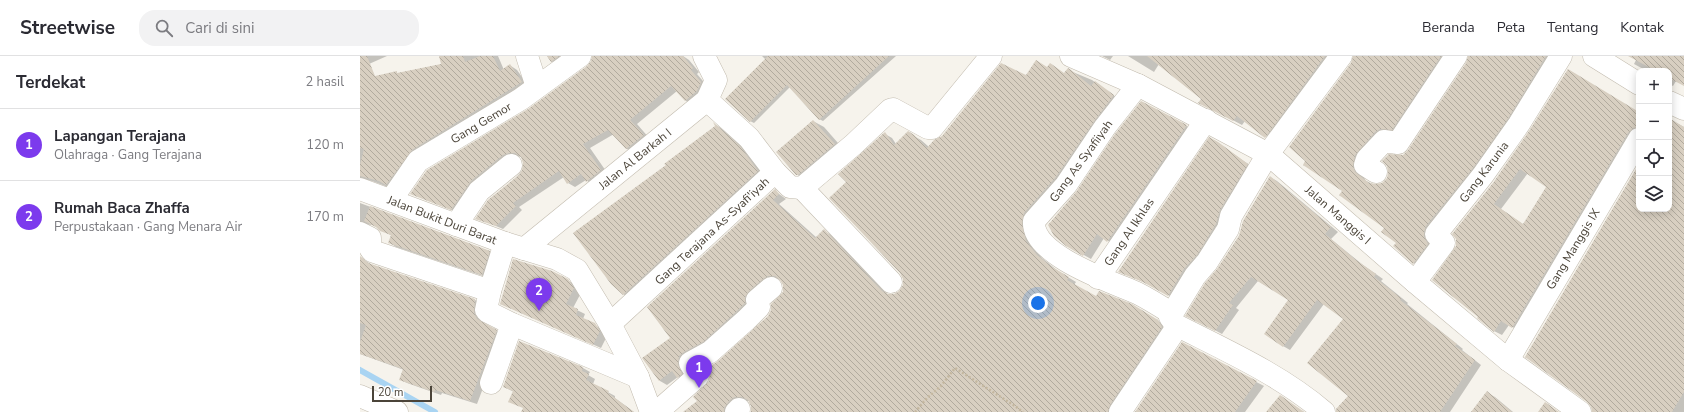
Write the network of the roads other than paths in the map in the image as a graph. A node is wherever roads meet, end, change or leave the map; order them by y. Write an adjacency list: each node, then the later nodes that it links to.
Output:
1 (527, 56): 13 (street)
2 (580, 56): 13 (street, Gang Gemor)
3 (704, 56): 14 (street, Jalan Al Barkah I)
4 (990, 56): 23 (street)
5 (1071, 56): 10 (street, Jalan Manggis I)
6 (1341, 56): 19 (street)
7 (1456, 56): 22 (street)
8 (1561, 56): 31 (street, Gang Karunia)
9 (1594, 56): 11 (street)
10 (1103, 62): 12 (street, Jalan Manggis I)
11 (1636, 82)
12 (1138, 85): 17 (street, Jalan Manggis I); 29 (street, Gang As Syafiiyah)
13 (538, 87): 25 (street, Gang Gemor)
14 (707, 100): 21 (street); 28 (street, Jalan Al Barkah I)
15 (1672, 103): 16 (street)
16 (1684, 109)
17 (1206, 120): 19 (street, Jalan Manggis I); 29 (street, Gang Al Ikhlas)
18 (1638, 140): 37 (street, Gang Manggis IX)
19 (1268, 154): 31 (street, Jalan Manggis I); 34 (street)
20 (511, 165): 26 (street)
21 (775, 172): 23 (street, Gang Terajana As-Syafi'iyah); 36 (street, Gang Terajana As-Syafi'iyah)
22 (1376, 172)
23 (802, 188): 30 (street)
24 (361, 192): 25 (street, Jalan Bukit Duri Barat)
25 (391, 200): 26 (street, Jalan Bukit Duri Barat)
26 (456, 225): 28 (street, Jalan Bukit Duri Barat)
27 (360, 233): 33 (street)
28 (514, 246): 33 (street); 36 (street, Jalan Bukit Duri Barat)
29 (1098, 278): 34 (street, Gang Al Ikhlas)
30 (891, 282)
31 (1415, 282): 37 (street, Jalan Manggis I)
32 (772, 288): 43 (street)
33 (490, 291): 35 (street)
34 (1174, 319): 44 (street); 45 (street, Gang Al Ikhlas)
35 (512, 324): 38 (street); 39 (street)
36 (610, 324): 38 (street, Jalan Bukit Duri Barat)
37 (1508, 360): 46 (street, Jalan Manggis I)
38 (638, 377): 42 (street, Jalan Bukit Duri Barat)
39 (491, 383)
40 (360, 396): 41 (street)
41 (397, 412)
42 (651, 412)
43 (657, 412)
44 (1120, 412)
45 (1324, 412)
46 (1580, 412)

